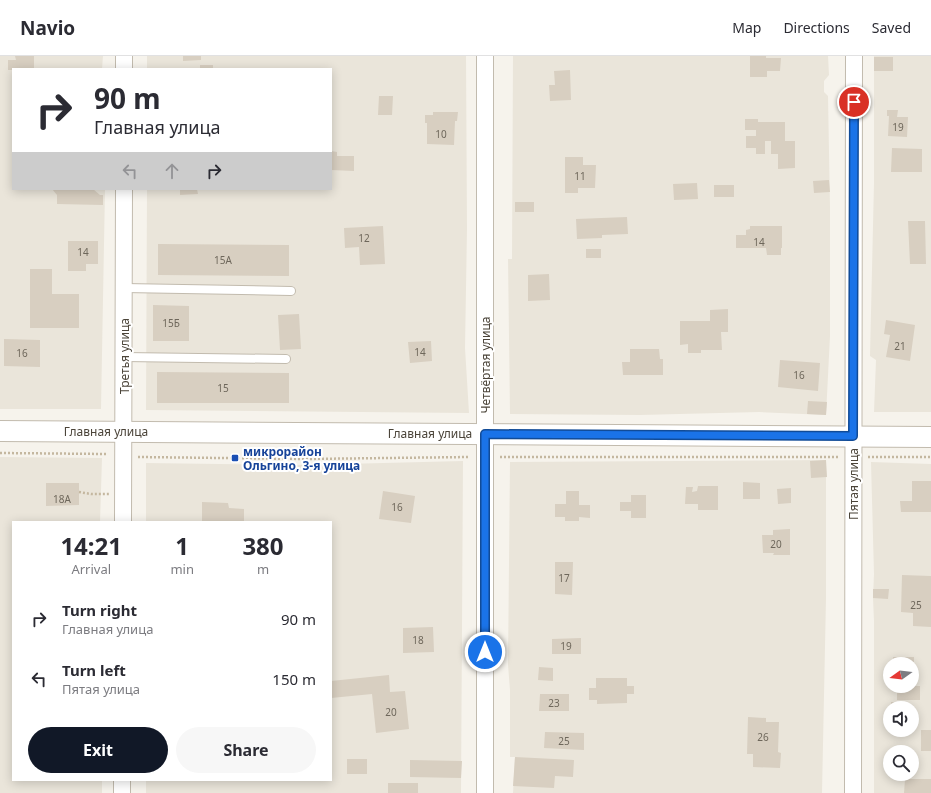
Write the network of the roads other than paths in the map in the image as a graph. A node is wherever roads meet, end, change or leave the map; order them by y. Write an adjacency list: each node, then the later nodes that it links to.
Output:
1 (124, 56): 4 (street)
2 (485, 56): 12 (street, Четвёртая улица)
3 (854, 56): 13 (street, Пятая улица)
4 (124, 68)
5 (124, 190): 6 (street, Третья улица)
6 (124, 288): 7 (lane); 8 (street, Третья улица)
7 (291, 290)
8 (124, 357): 9 (lane); 11 (street, Третья улица)
9 (286, 359)
10 (0, 431): 11 (street, Главная улица)
11 (123, 431): 12 (street, Главная улица); 15 (street, Третья улица)
12 (485, 434): 13 (street, Главная улица); 18 (street, Четвёртая улица)
13 (853, 436): 14 (street, Главная улица); 19 (street, Пятая улица)
14 (931, 437)
15 (123, 521)
16 (122, 781): 17 (street)
17 (122, 793)
18 (485, 793)
19 (853, 793)

